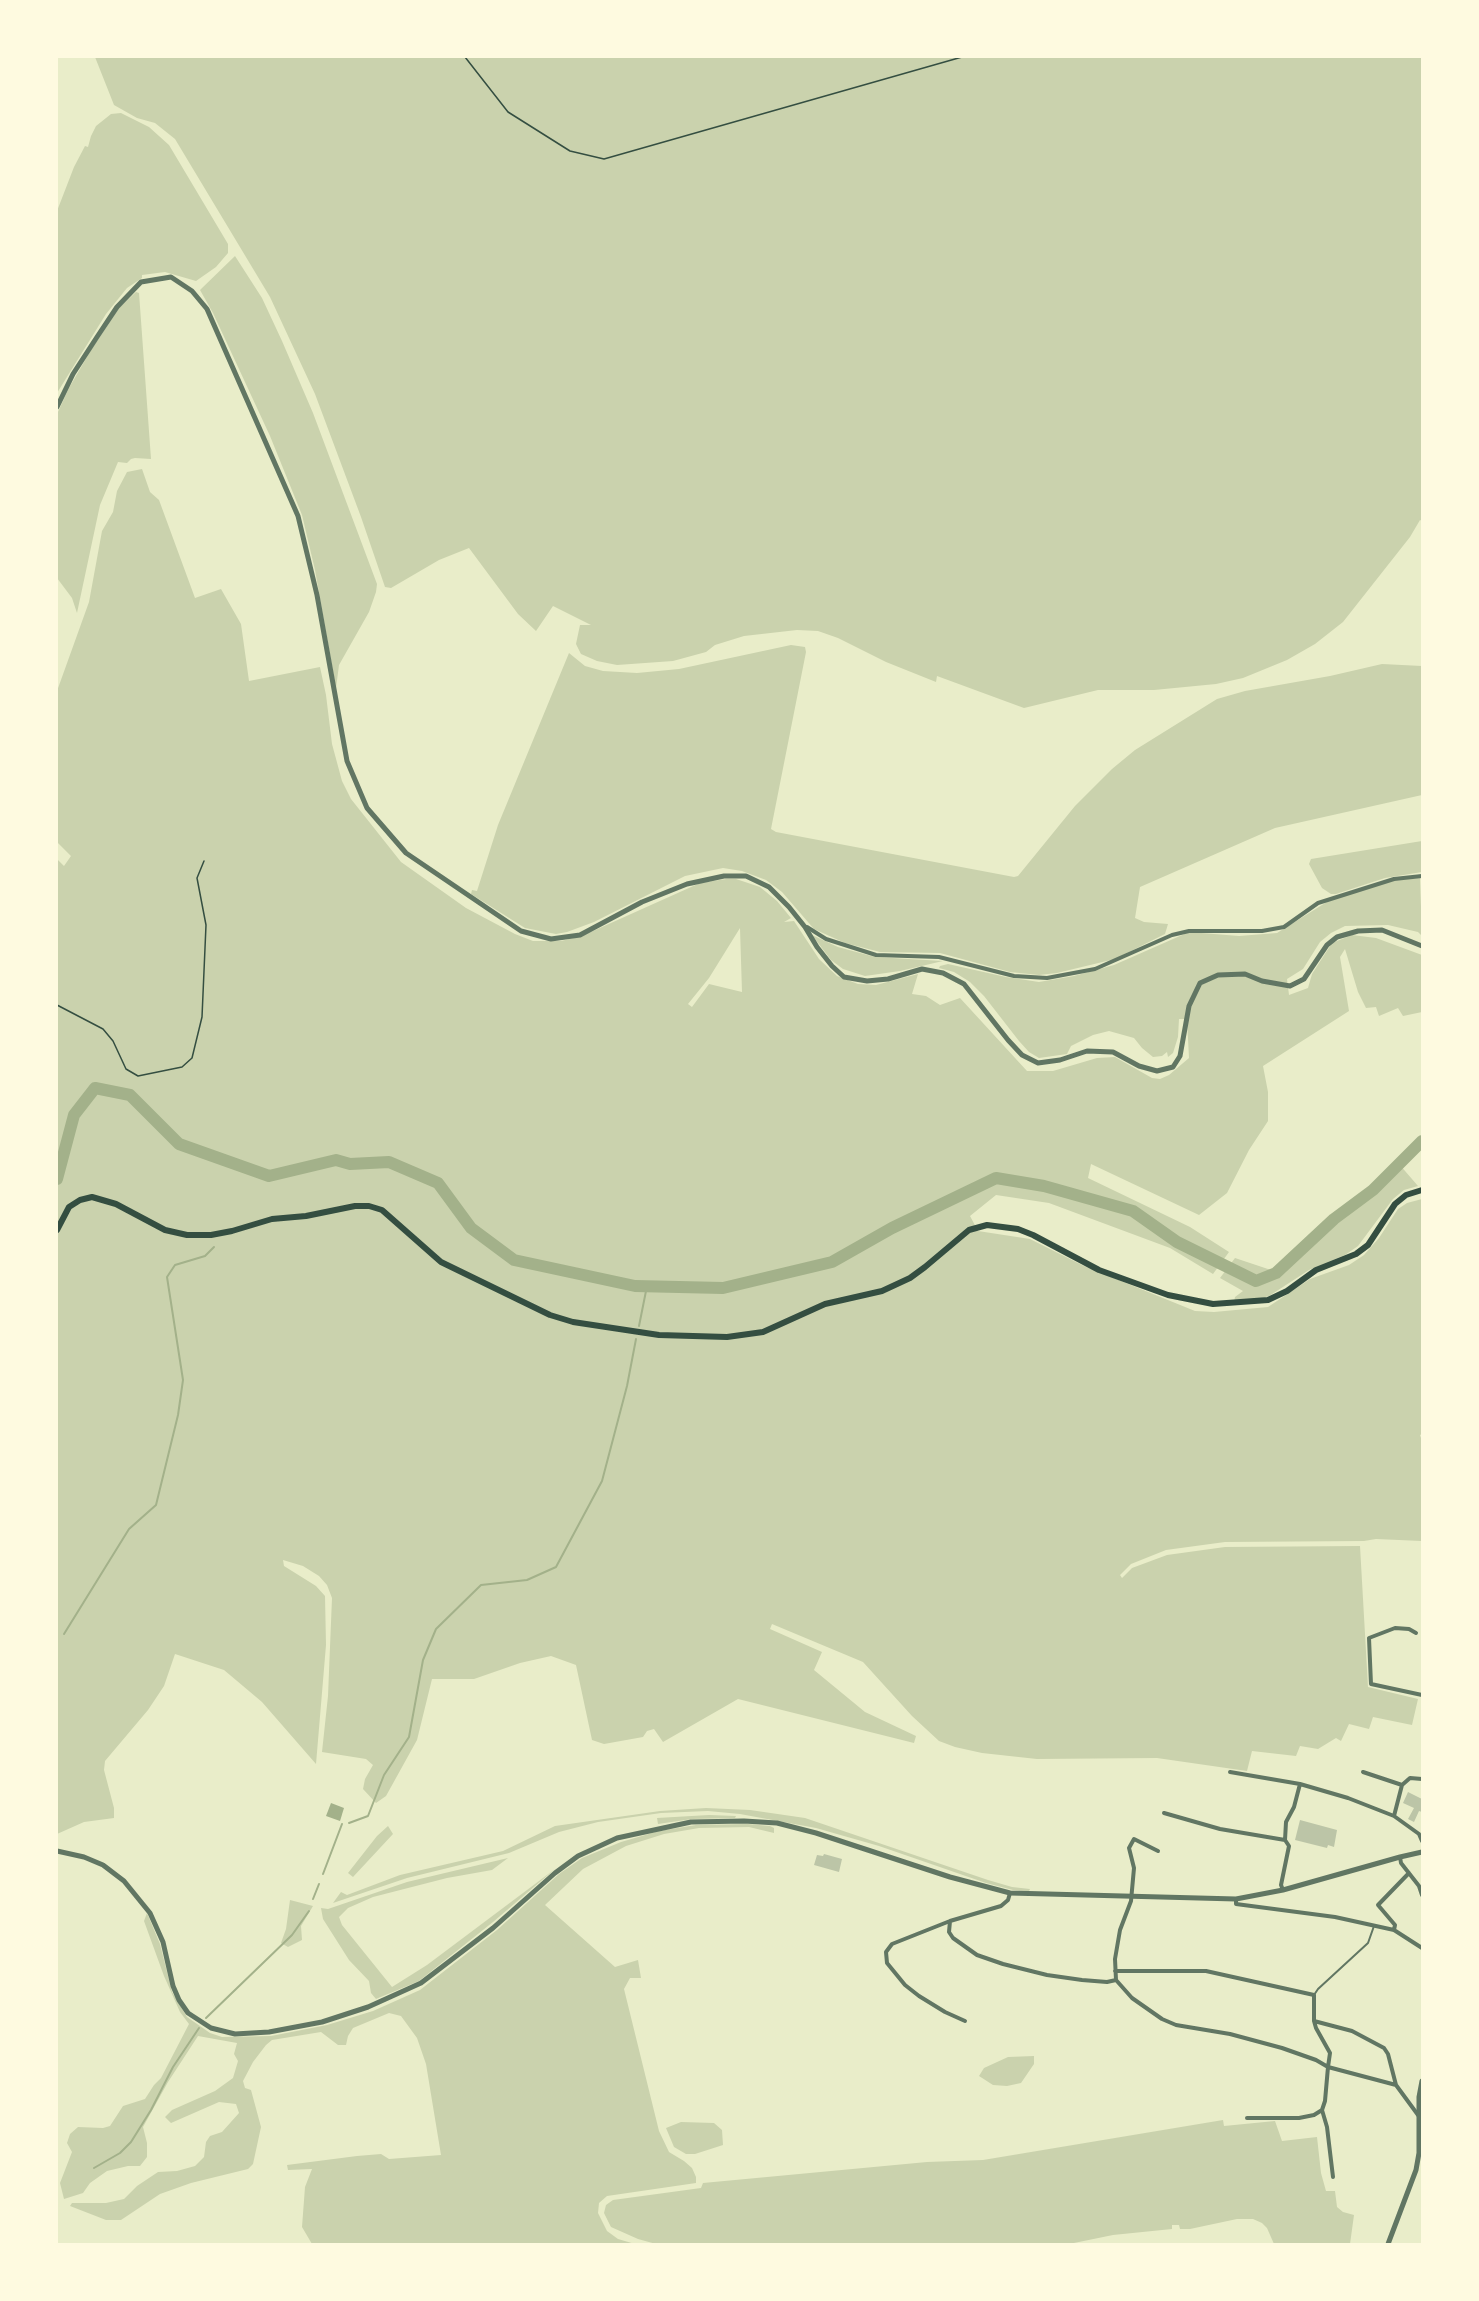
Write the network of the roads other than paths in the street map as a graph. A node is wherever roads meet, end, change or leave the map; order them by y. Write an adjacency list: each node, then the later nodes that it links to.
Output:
1 (57, 406): 3 (street)
2 (1422, 876): 3 (street)
3 (806, 927): 4 (street)
4 (1422, 946)
5 (1422, 1190): 6 (main road)
6 (57, 1230)
7 (1416, 1634): 8 (street)
8 (1422, 1695)
9 (1230, 1772): 12 (street)
10 (1363, 1772): 13 (street)
11 (1422, 1779): 13 (street)
12 (1300, 1784): 15 (street); 16 (street)
13 (1402, 1785): 15 (street)
14 (1164, 1813): 16 (street)
15 (1394, 1816): 17 (street)
16 (1285, 1840): 23 (street)
17 (1422, 1841)
18 (57, 1851): 24 (street)
19 (1158, 1851): 25 (street)
20 (1422, 1852): 21 (street)
21 (1400, 1857): 22 (street); 23 (street)
22 (1408, 1873): 26 (street); 30 (street)
23 (1282, 1890): 27 (street)
24 (1010, 1893): 25 (street); 28 (street)
25 (1131, 1895): 27 (street); 32 (street)
26 (1422, 1895)
27 (1236, 1899): 29 (street)
28 (950, 1921): 33 (street); 35 (street)
29 (1374, 1926): 30 (street); 34 (lane)
30 (1394, 1930): 31 (street)
31 (1422, 1948)
32 (1115, 1971): 33 (street); 34 (street)
33 (1116, 1980): 37 (street)
34 (1314, 1995): 36 (street)
35 (965, 2021)
36 (1314, 2021): 37 (street); 39 (street)
37 (1328, 2067): 39 (street); 40 (street)
38 (1422, 2081): 41 (street)
39 (1396, 2085): 41 (street)
40 (1322, 2110): 42 (street); 45 (street)
41 (1419, 2116): 43 (street)
42 (1247, 2118)
43 (1416, 2170): 44 (street); 46 (street)
44 (1422, 2173)
45 (1333, 2177)
46 (1388, 2244)

